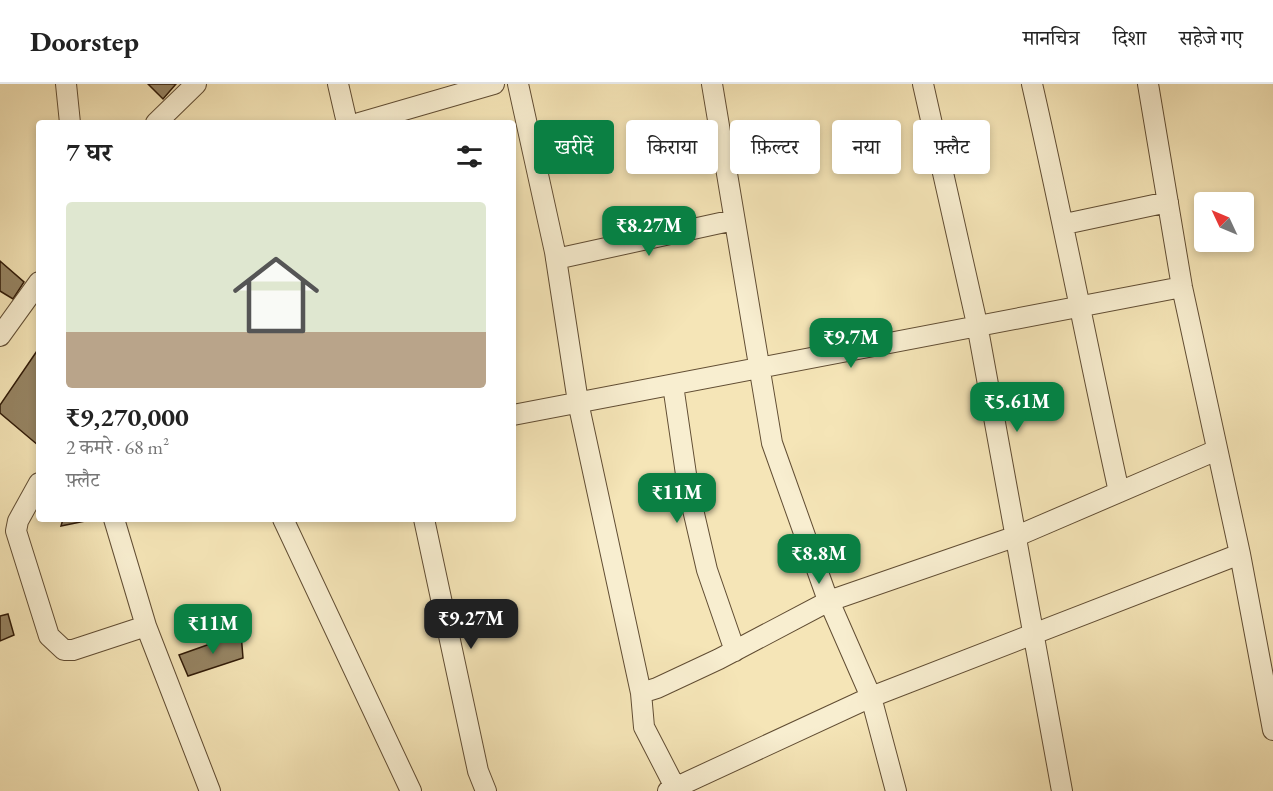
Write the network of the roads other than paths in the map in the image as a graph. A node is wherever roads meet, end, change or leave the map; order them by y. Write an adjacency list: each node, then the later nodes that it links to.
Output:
1 (66, 84): 10 (street)
2 (196, 84): 11 (street)
3 (339, 84): 12 (street)
4 (494, 84): 13 (street)
5 (518, 84): 17 (street)
6 (712, 84): 15 (street)
7 (923, 84): 21 (street)
8 (1032, 84): 16 (street)
9 (1148, 84): 14 (street)
10 (70, 120)
11 (159, 120)
12 (346, 120)
13 (368, 120)
14 (1168, 202): 16 (street); 19 (street)
15 (734, 220): 17 (street); 23 (street)
16 (1065, 224): 20 (street)
17 (556, 259): 25 (street)
18 (36, 286): 22 (street)
19 (1182, 287): 20 (street); 27 (street)
20 (1078, 306): 21 (street); 29 (street)
21 (977, 324): 23 (street); 33 (street)
22 (0, 336)
23 (759, 369): 24 (street); 35 (street)
24 (673, 385): 25 (street); 38 (street)
25 (578, 402): 26 (street); 39 (street)
26 (516, 414)
27 (1217, 450): 29 (street); 34 (street)
28 (36, 488): 36 (street)
29 (1119, 492): 33 (street)
30 (115, 522): 36 (street)
31 (285, 522): 44 (street)
32 (425, 522): 45 (street)
33 (1017, 536): 35 (street); 37 (street)
34 (1240, 554): 37 (street); 41 (street)
35 (829, 601): 38 (street); 40 (street)
36 (146, 626): 43 (street)
37 (1035, 632): 40 (street); 47 (street)
38 (735, 651): 39 (street)
39 (641, 693): 42 (street)
40 (871, 697): 42 (street); 46 (street)
41 (1273, 730)
42 (674, 790)
43 (210, 791)
44 (411, 791)
45 (486, 791)
46 (896, 791)
47 (1062, 791)

